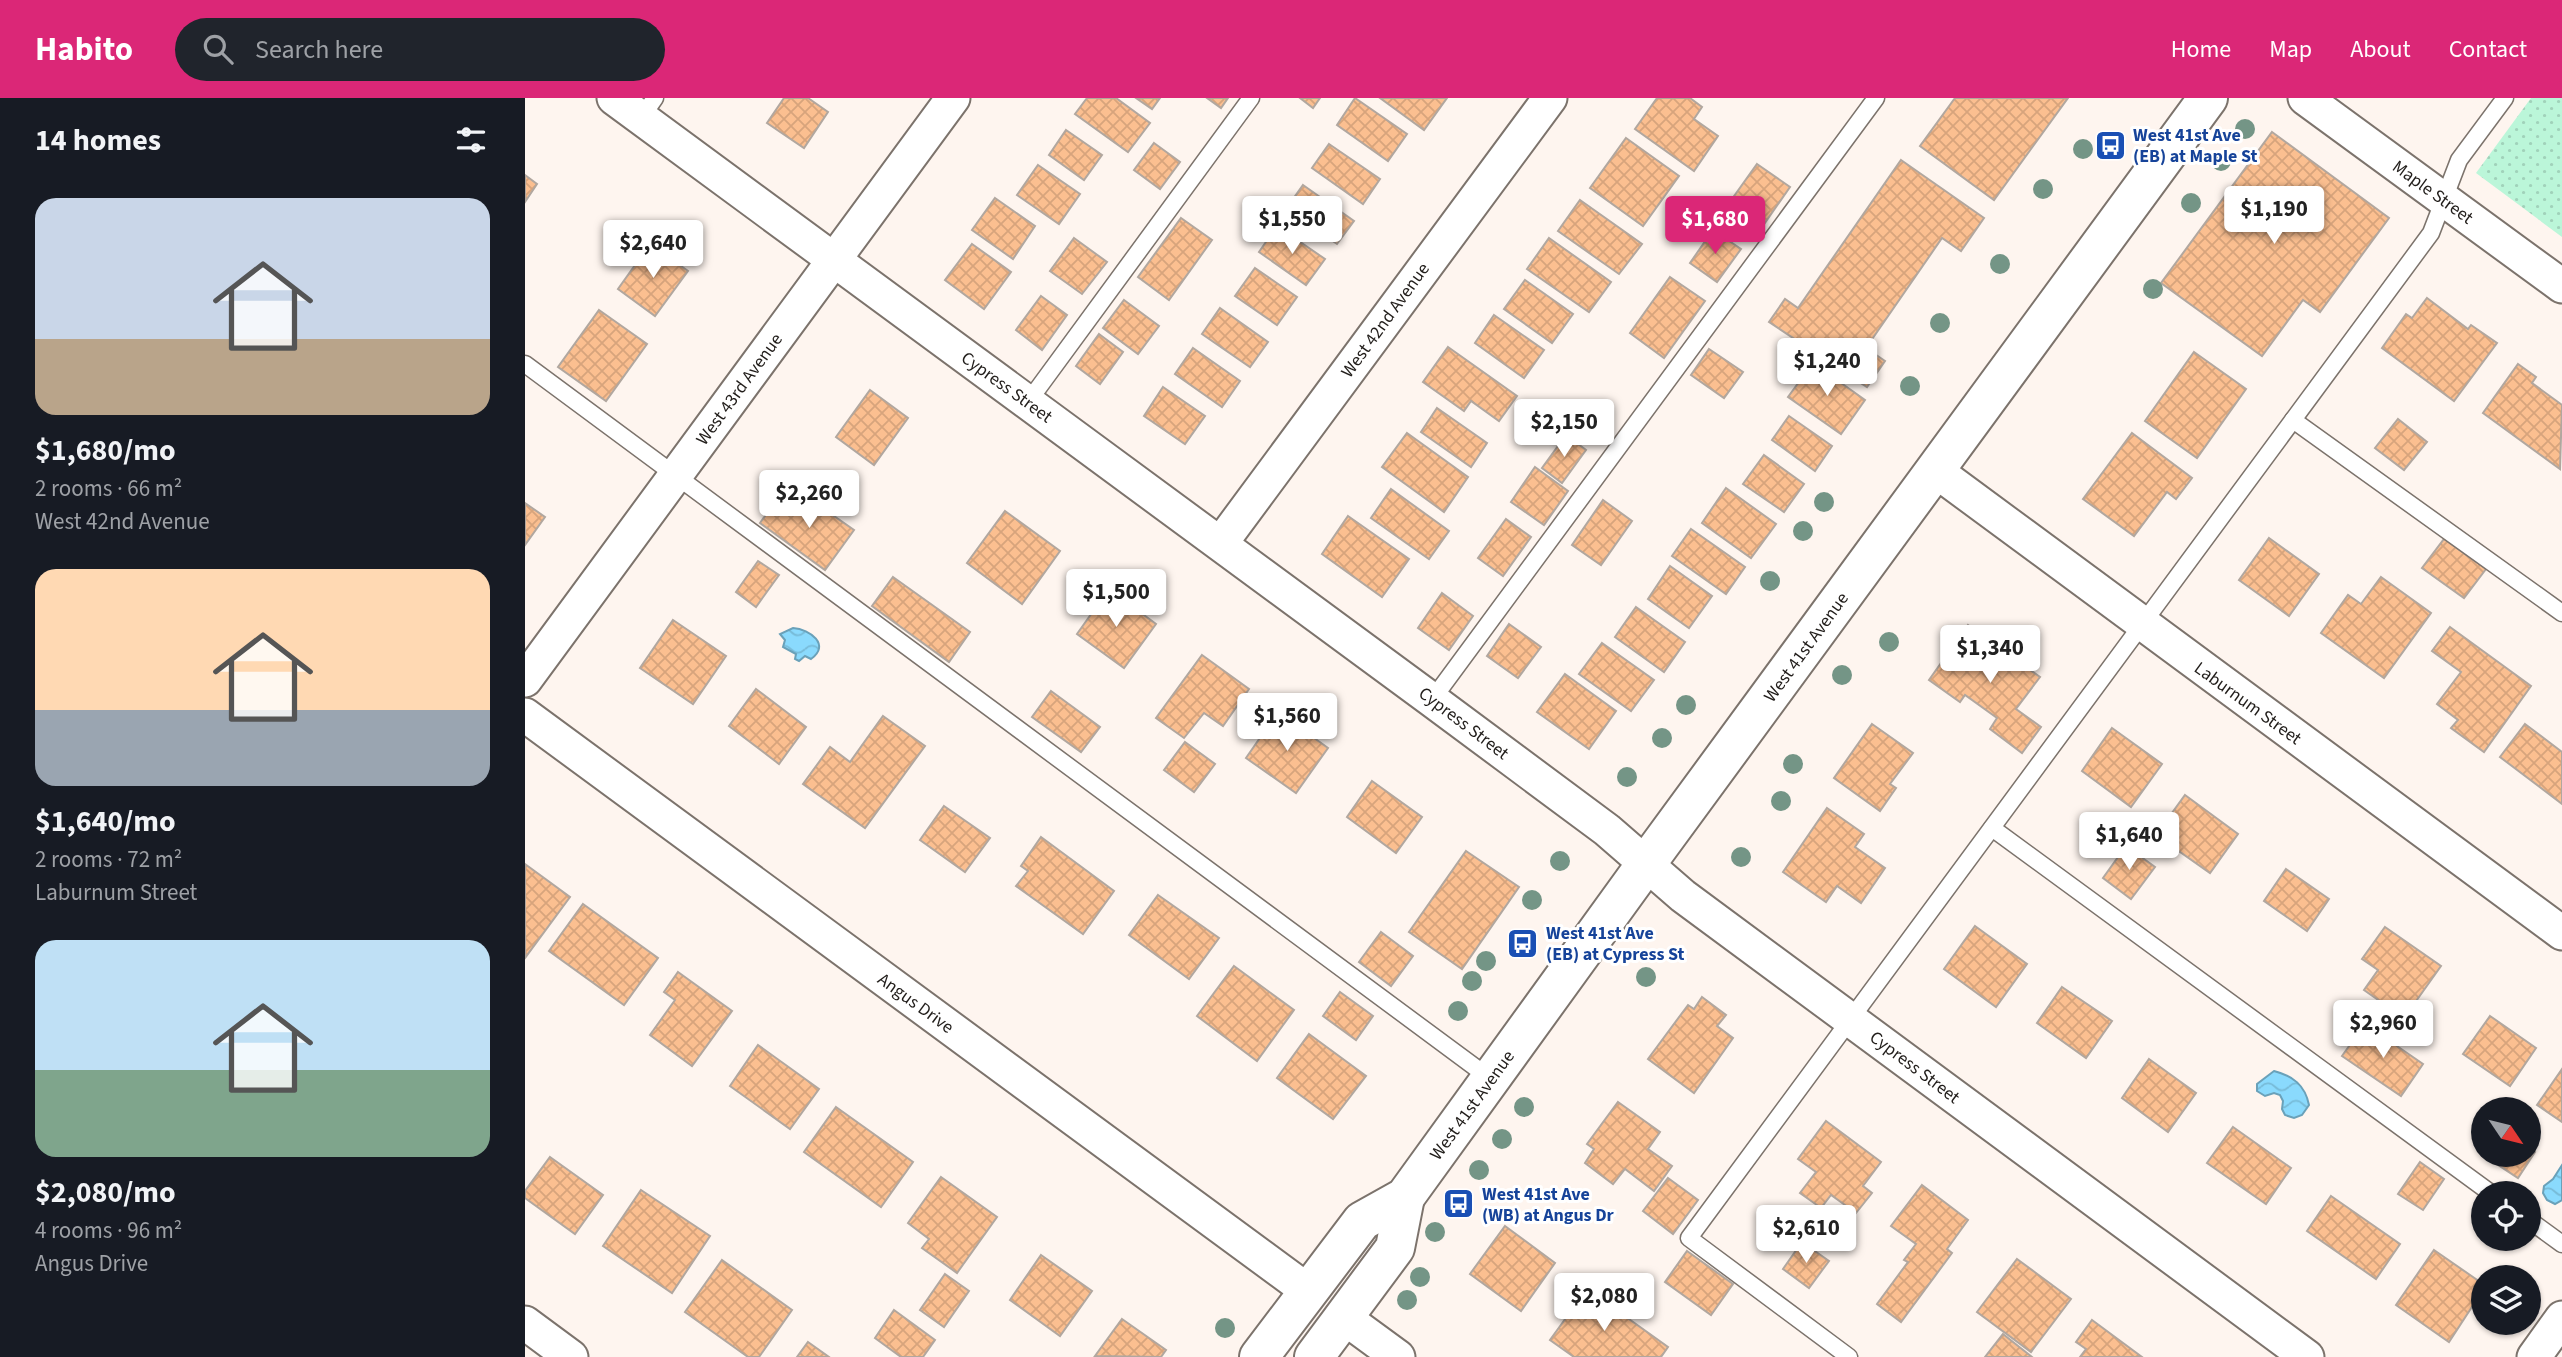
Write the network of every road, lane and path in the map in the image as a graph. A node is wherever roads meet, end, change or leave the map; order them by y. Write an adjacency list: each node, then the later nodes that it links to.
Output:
1 (614, 98): 9 (street, Cypress Street)
2 (953, 98): 11 (street, West 43rd Avenue)
3 (1251, 98): 14 (lane)
4 (1550, 98): 18 (street, West 42nd Avenue)
5 (1876, 98): 22 (lane)
6 (2208, 98): 16 (main road, West 41st Avenue)
7 (2305, 98): 10 (street, Maple Street)
8 (2505, 98): 10 (lane)
9 (648, 108): 11 (street, Cypress Street)
10 (2444, 200): 12 (street, Maple Street); 15 (lane)
11 (834, 260): 14 (street, Cypress Street); 17 (street, West 43rd Avenue)
12 (2562, 286)
13 (525, 364): 17 (lane)
14 (1028, 402): 18 (street, Cypress Street)
15 (2293, 421): 19 (lane); 20 (lane)
16 (1936, 471): 20 (street, Laburnum Street); 25 (main road, West 41st Avenue)
17 (675, 476): 21 (street, West 43rd Avenue); 28 (lane)
18 (1221, 543): 22 (street, Cypress Street)
19 (2562, 612)
20 (2142, 625): 24 (lane); 26 (street, Laburnum Street)
21 (525, 680)
22 (1433, 700): 25 (street, Cypress Street)
23 (525, 715): 33 (street, Angus Drive)
24 (1992, 828): 27 (lane); 29 (lane)
25 (1646, 864): 27 (street, Cypress Street); 28 (main road, West 41st Avenue)
26 (2562, 933)
27 (1850, 1019): 41 (lane); 42 (street, Cypress Street)
28 (1491, 1080): 30 (main road, West 41st Avenue)
29 (2474, 1181)
30 (1405, 1197): 33 (main road, West 41st Avenue); 34 (main road, West 41st Avenue)
31 (2541, 1229): 32 (lane)
32 (2562, 1244)
33 (1308, 1291): 38 (main road, West 41st Avenue)
34 (1342, 1317): 39 (main road, West 41st Avenue); 40 (street)
35 (2562, 1318): 43 (street)
36 (525, 1323): 37 (street)
37 (571, 1357)
38 (1259, 1357)
39 (1314, 1357)
40 (1398, 1357)
41 (1849, 1357)
42 (2307, 1357)
43 (2534, 1357)

